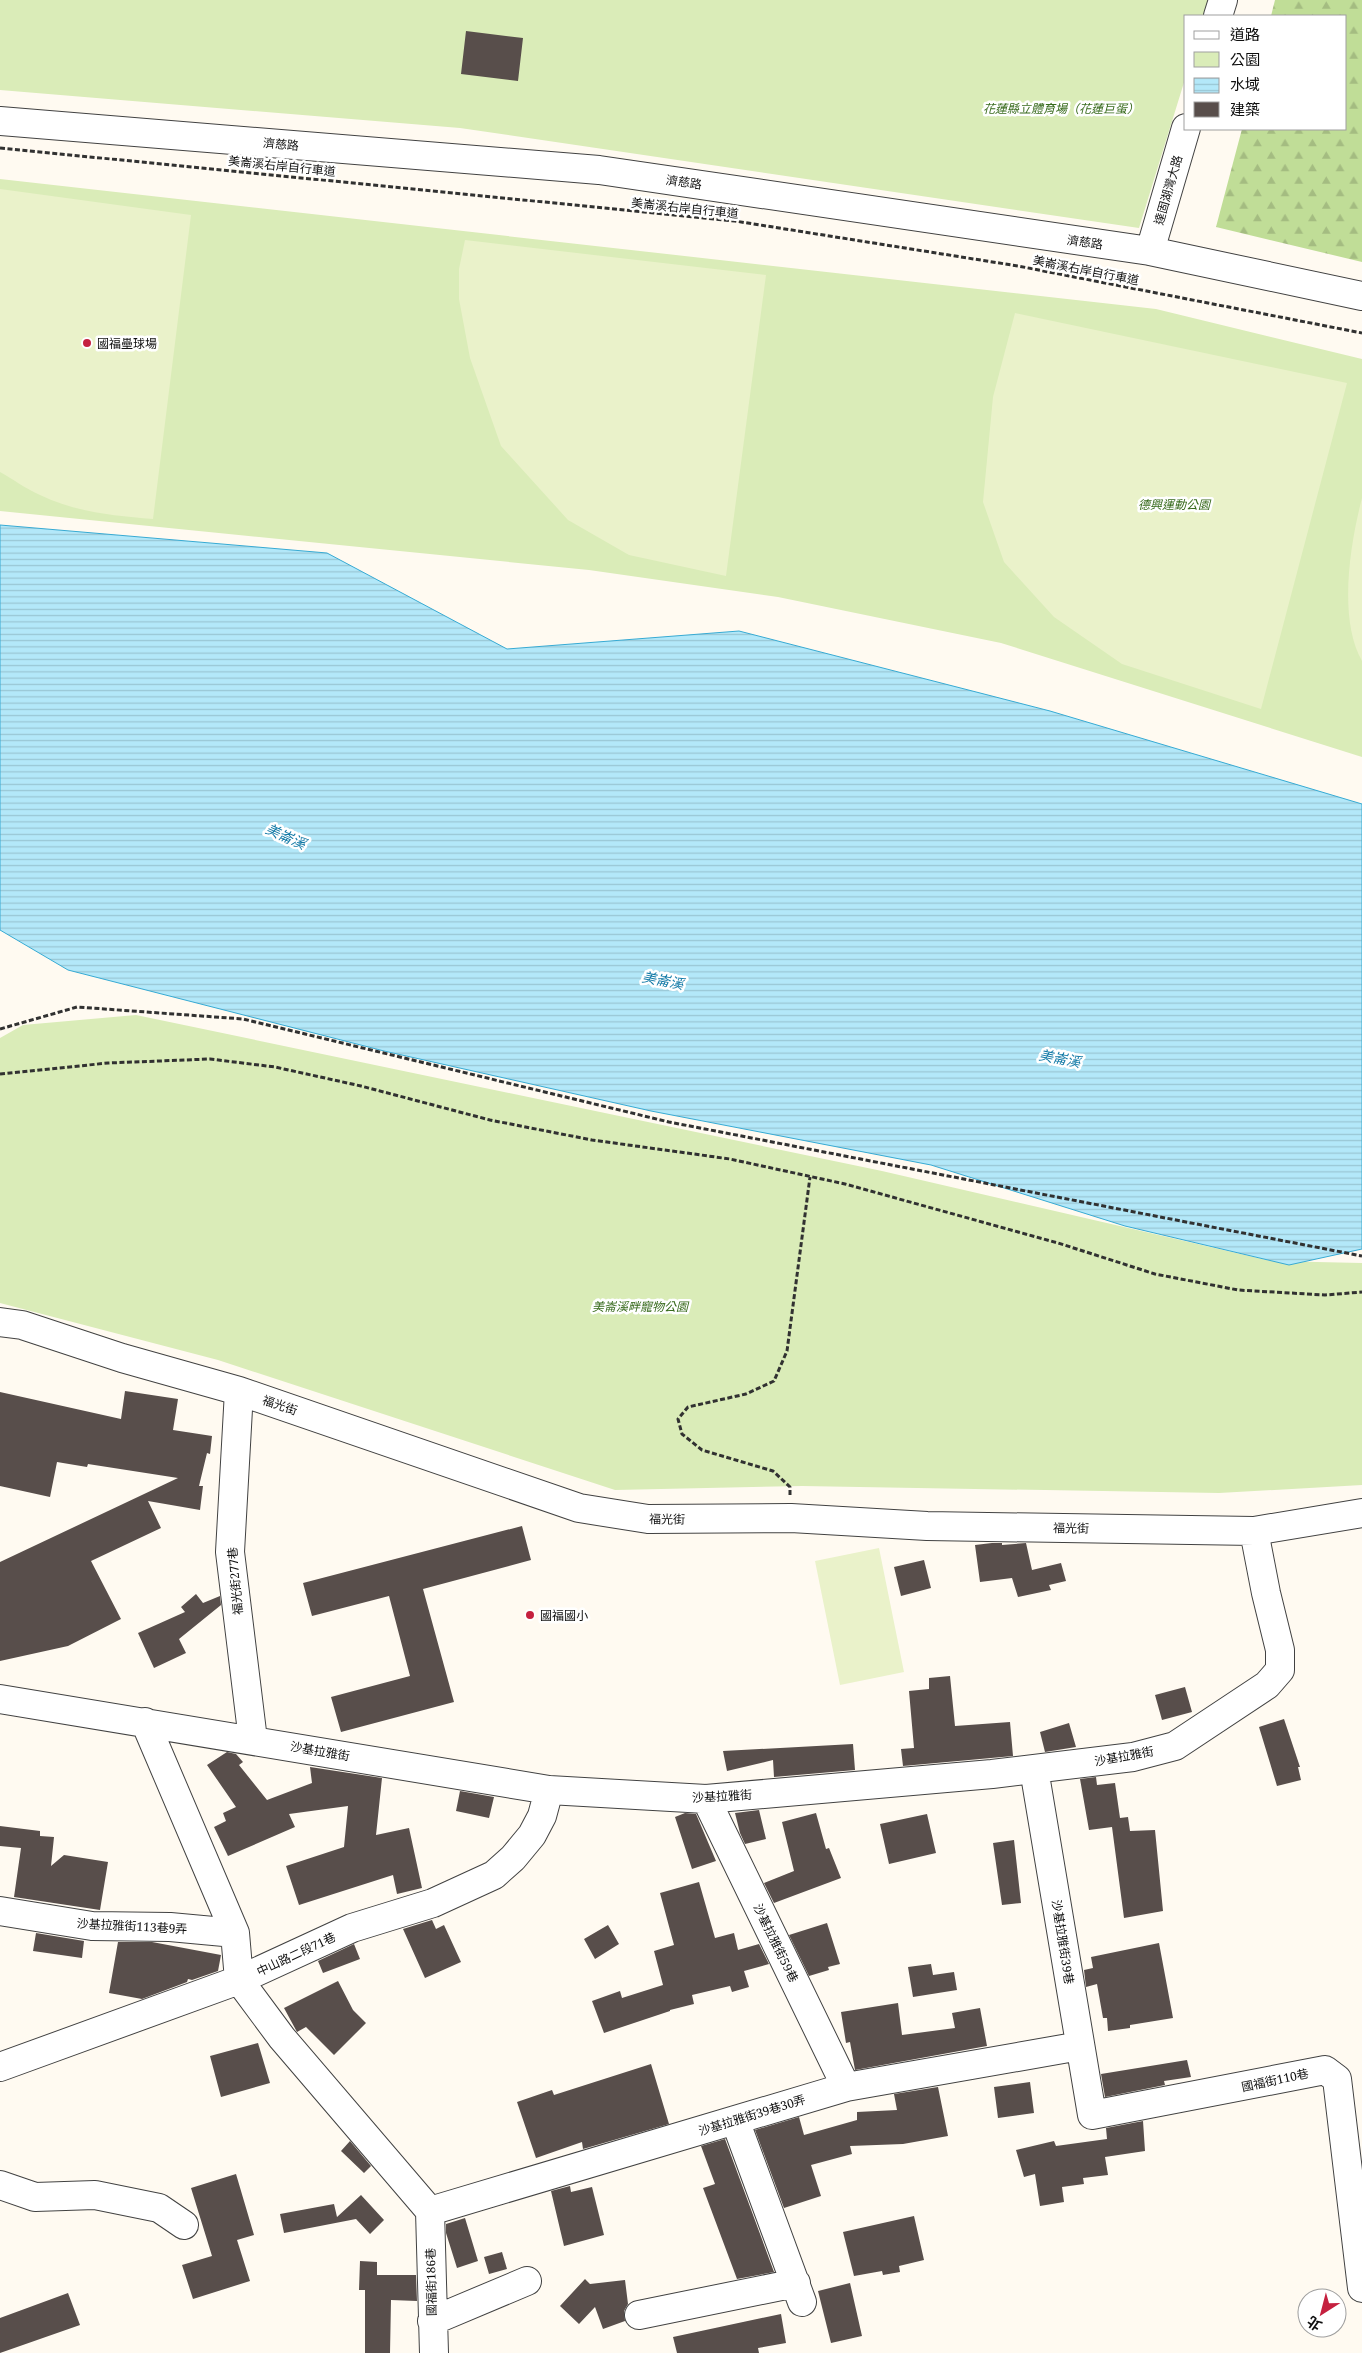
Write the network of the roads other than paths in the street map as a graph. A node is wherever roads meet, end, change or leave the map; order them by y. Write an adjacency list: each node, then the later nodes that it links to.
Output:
1 (1223, 0): 2 (street)
2 (1218, 15)
3 (0, 121): 5 (street, 濟慈路)
4 (1185, 130): 5 (street, 達固湖灣大路)
5 (1150, 251): 6 (street, 濟慈路)
6 (1362, 296)
7 (0, 1322): 8 (street, 福光街)
8 (239, 1391): 10 (street, 福光街); 13 (street, 福光街277巷)
9 (1362, 1513): 10 (street, 福光街)
10 (1254, 1530): 14 (street, 沙基拉雅街)
11 (0, 1699): 12 (street, 沙基拉雅街)
12 (145, 1722): 13 (street, 沙基拉雅街); 18 (street)
13 (253, 1740): 15 (street, 沙基拉雅街)
14 (1034, 1769): 16 (street, 沙基拉雅街); 20 (street, 沙基拉雅街39巷)
15 (549, 1790): 16 (street, 沙基拉雅街); 19 (street, 中山路二段71巷)
16 (706, 1798): 22 (street, 沙基拉雅街59巷)
17 (0, 1910): 18 (street, 沙基拉雅街113巷9弄)
18 (235, 1933): 19 (street)
19 (239, 1980): 21 (street, 中山路二段71巷); 26 (street)
20 (1080, 2046): 22 (street, 沙基拉雅街39巷30弄); 23 (street, 沙基拉雅街39巷)
21 (0, 2067)
22 (846, 2087): 24 (street, 沙基拉雅街39巷30弄)
23 (1092, 2115): 29 (street, 國福街110巷)
24 (734, 2120): 26 (street, 沙基拉雅街39巷30弄); 30 (street)
25 (0, 2185): 27 (street)
26 (430, 2211): 31 (street, 國福街186巷)
27 (184, 2225)
28 (526, 2281): 31 (street)
29 (1362, 2288)
30 (639, 2316)
31 (432, 2321): 32 (street, 國福街186巷)
32 (434, 2353)

